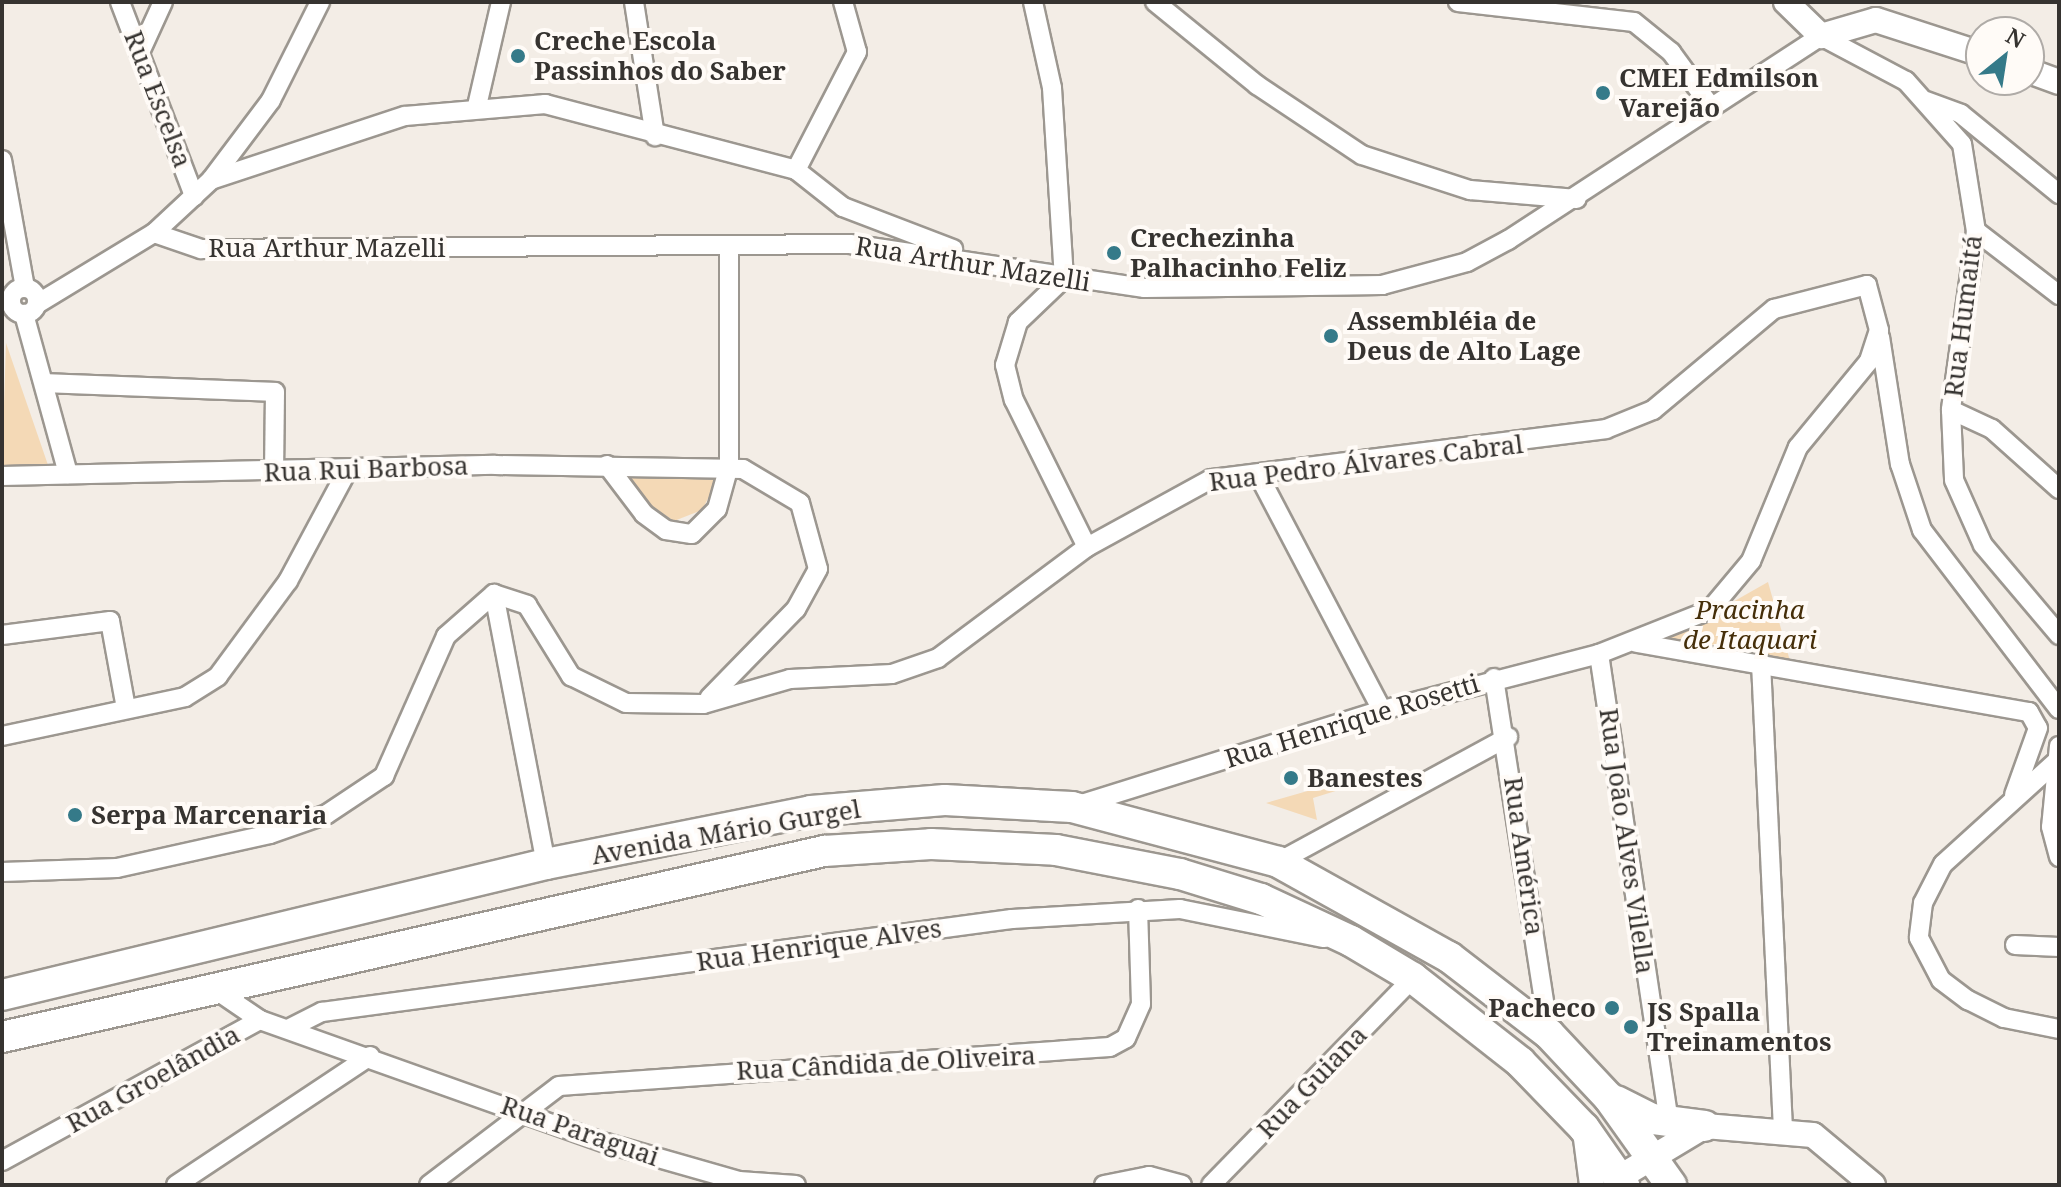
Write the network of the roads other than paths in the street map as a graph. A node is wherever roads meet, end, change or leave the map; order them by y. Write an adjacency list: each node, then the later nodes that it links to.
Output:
1 (120, 2): 13 (street, Rua Escelsa)
2 (163, 2): 13 (street)
3 (320, 2): 20 (street)
4 (501, 2): 15 (street)
5 (634, 2): 17 (street)
6 (843, 2): 19 (street)
7 (1033, 2): 30 (street)
8 (1155, 2): 23 (street)
9 (1458, 2): 16 (street)
10 (1786, 2): 11 (street)
11 (1821, 36): 12 (street); 14 (street, Rua Humaitá); 16 (street, Rua Arthur Mazelli)
12 (1965, 49)
13 (141, 50): 22 (street, Rua Escelsa)
14 (1926, 101): 21 (street); 25 (street, Rua Humaitá)
15 (477, 106): 17 (street); 20 (street)
16 (1712, 108): 23 (street, Rua Arthur Mazelli)
17 (655, 136): 19 (street)
18 (2, 160): 32 (street)
19 (796, 170): 24 (street)
20 (211, 180): 22 (street)
21 (2059, 194)
22 (194, 196): 26 (street)
23 (1577, 199): 30 (street, Rua Arthur Mazelli)
24 (843, 207): 27 (street); 29 (street)
25 (1976, 231): 31 (street); 35 (street, Rua Humaitá)
26 (154, 233): 28 (street, Rua Arthur Mazelli); 32 (street)
27 (837, 244): 28 (street, Rua Arthur Mazelli); 29 (street, Rua Arthur Mazelli)
28 (729, 249): 38 (street)
29 (978, 259): 30 (street, Rua Arthur Mazelli)
30 (1064, 278): 46 (street)
31 (2059, 295)
32 (18, 301): 34 (street)
33 (1879, 330): 43 (street, Rua Pedro Álvares Cabral); 50 (street, Rua Henrique Rosetti); 56 (street)
34 (45, 383): 41 (street); 42 (street)
35 (1951, 410): 39 (street); 49 (street, Rua Humaitá)
36 (607, 465): 38 (street, Rua Rui Barbosa); 38 (street); 40 (street, Rua Rui Barbosa)
37 (2059, 465): 39 (street)
38 (729, 466): 54 (street, Rua Rui Barbosa)
39 (2037, 467): 45 (street)
40 (347, 471): 41 (street, Rua Rui Barbosa); 55 (street)
41 (274, 473): 42 (street, Rua Rui Barbosa)
42 (68, 474): 44 (street, Rua Rui Barbosa)
43 (1258, 474): 46 (street, Rua Pedro Álvares Cabral); 57 (street)
44 (2, 476)
45 (2059, 489)
46 (1087, 547): 54 (street, Rua Pedro Álvares Cabral)
47 (494, 594): 54 (street, Rua Pedro Álvares Cabral); 66 (street); 67 (street)
48 (2, 635): 55 (street)
49 (2059, 635)
50 (1635, 642): 51 (street, Rua Henrique Rosetti); 52 (street)
51 (1599, 654): 53 (street, Rua Henrique Rosetti); 83 (street, Rua João Alves Vilella)
52 (1761, 663): 62 (street); 85 (street)
53 (1494, 678): 57 (street, Rua Henrique Rosetti); 59 (street, Rua América)
54 (703, 704)
55 (126, 708): 58 (street)
56 (2059, 709)
57 (1382, 710): 63 (street, Rua Henrique Rosetti)
58 (2, 736)
59 (1508, 737): 65 (street); 78 (street, Rua América)
60 (2059, 746): 61 (street)
61 (2056, 762): 62 (street); 64 (street)
62 (2014, 795): 77 (street)
63 (1072, 807): 65 (main road, Avenida Mário Gurgel); 66 (main road, Avenida Mário Gurgel)
64 (2059, 857)
65 (1278, 862): 78 (main road, Avenida Mário Gurgel)
66 (546, 864): 74 (main road, Avenida Mário Gurgel)
67 (2, 872)
68 (1138, 909): 69 (street, Rua Henrique Alves); 76 (street, Rua Henrique Alves); 82 (street, Rua Cândida de Oliveira)
69 (1351, 941): 72 (main road, Avenida Mário Gurgel); 73 (main road, Avenida Mário Gurgel)
70 (2015, 945): 71 (street)
71 (2059, 947)
72 (1413, 978): 88 (main road, Avenida Mário Gurgel); 94 (street, Rua Guiana)
73 (219, 992): 75 (street, Rua Groelândia); 79 (main road, Avenida Mário Gurgel)
74 (2, 995)
75 (260, 1020): 76 (street, Rua Paraguai); 87 (street, Rua Groelândia)
76 (290, 1028): 80 (street, Rua Paraguai)
77 (2059, 1029)
78 (1549, 1034): 81 (main road, Avenida Mário Gurgel)
79 (2, 1037)
80 (370, 1056): 82 (street, Rua Paraguai); 89 (street)
81 (1609, 1098): 83 (main road); 86 (main road, Avenida Mário Gurgel)
82 (521, 1113): 90 (street, Rua Cândida de Oliveira); 91 (street, Rua Paraguai)
83 (1669, 1123): 84 (main road)
84 (1705, 1126): 85 (street); 86 (street)
85 (1783, 1129): 96 (street)
86 (1654, 1158): 88 (street); 95 (main road, Avenida Mário Gurgel)
87 (2, 1161)
88 (1610, 1183)
89 (176, 1185)
90 (429, 1185)
91 (796, 1185)
92 (1104, 1185): 93 (street)
93 (1182, 1185)
94 (1211, 1185)
95 (1671, 1185)
96 (1873, 1185)

